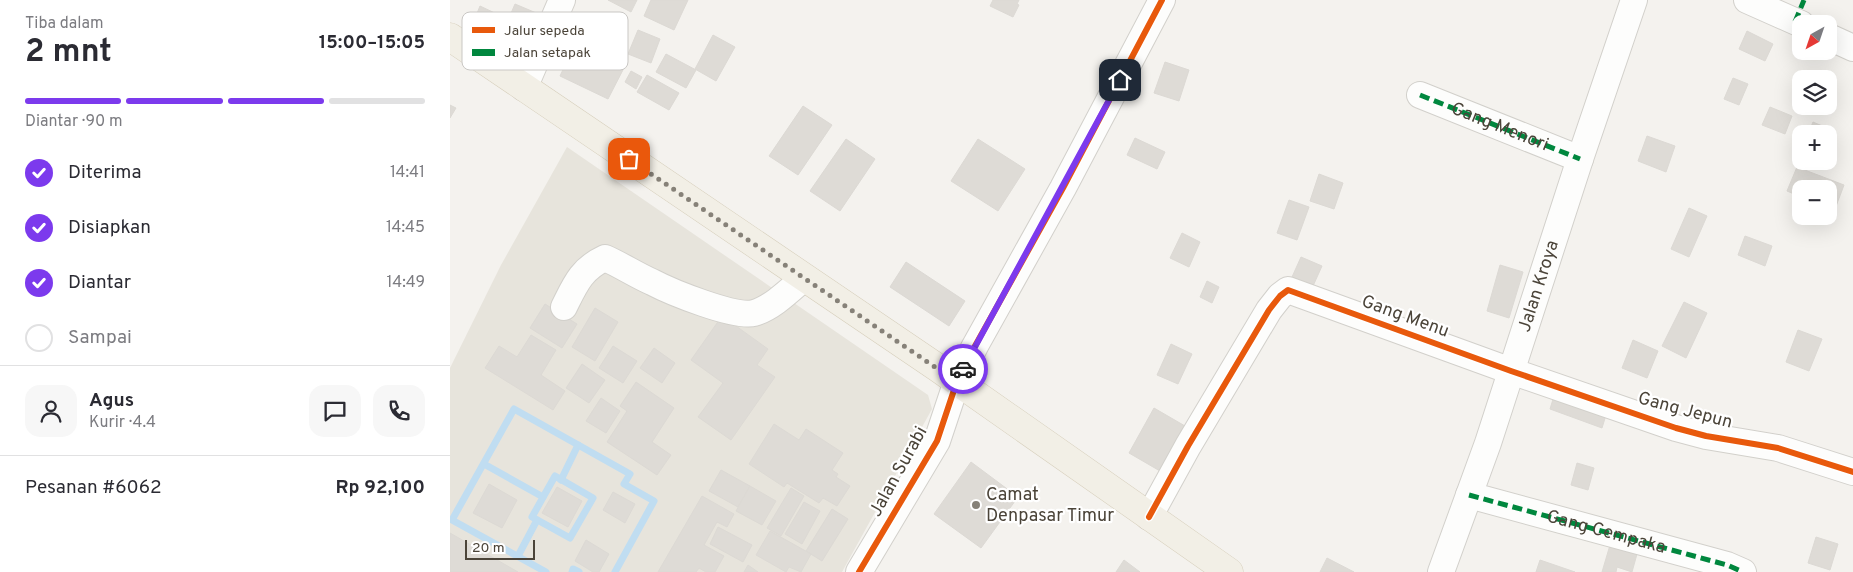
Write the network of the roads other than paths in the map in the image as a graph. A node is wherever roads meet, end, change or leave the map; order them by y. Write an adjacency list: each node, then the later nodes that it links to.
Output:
1 (562, 0): 5 (street)
2 (1162, 0): 19 (street, Jalan Surabi)
3 (1634, 0): 15 (street, Jalan Kroya)
4 (1746, 0): 6 (street)
5 (557, 12)
6 (1800, 15)
7 (450, 37): 9 (main road)
8 (1838, 41): 10 (street)
9 (462, 45)
10 (1853, 48)
11 (498, 70): 13 (main road)
12 (532, 70): 13 (street)
13 (524, 88): 16 (main road)
14 (1420, 95): 15 (street, Gang Menori)
15 (1580, 159): 18 (street, Jalan Kroya)
16 (804, 278): 17 (street); 19 (main road)
17 (564, 307)
18 (1512, 372): 20 (street, Gang Jepun); 21 (street, Jalan Kroya); 22 (street, Gang Menu)
19 (957, 382): 22 (main road); 23 (street, Jalan Surabi)
20 (1853, 472)
21 (1470, 495): 25 (street, Jalan Kroya); 26 (street, Gang Cempaka)
22 (1149, 517): 24 (main road)
23 (859, 572)
24 (1229, 572)
25 (1441, 572)
26 (1743, 572)

